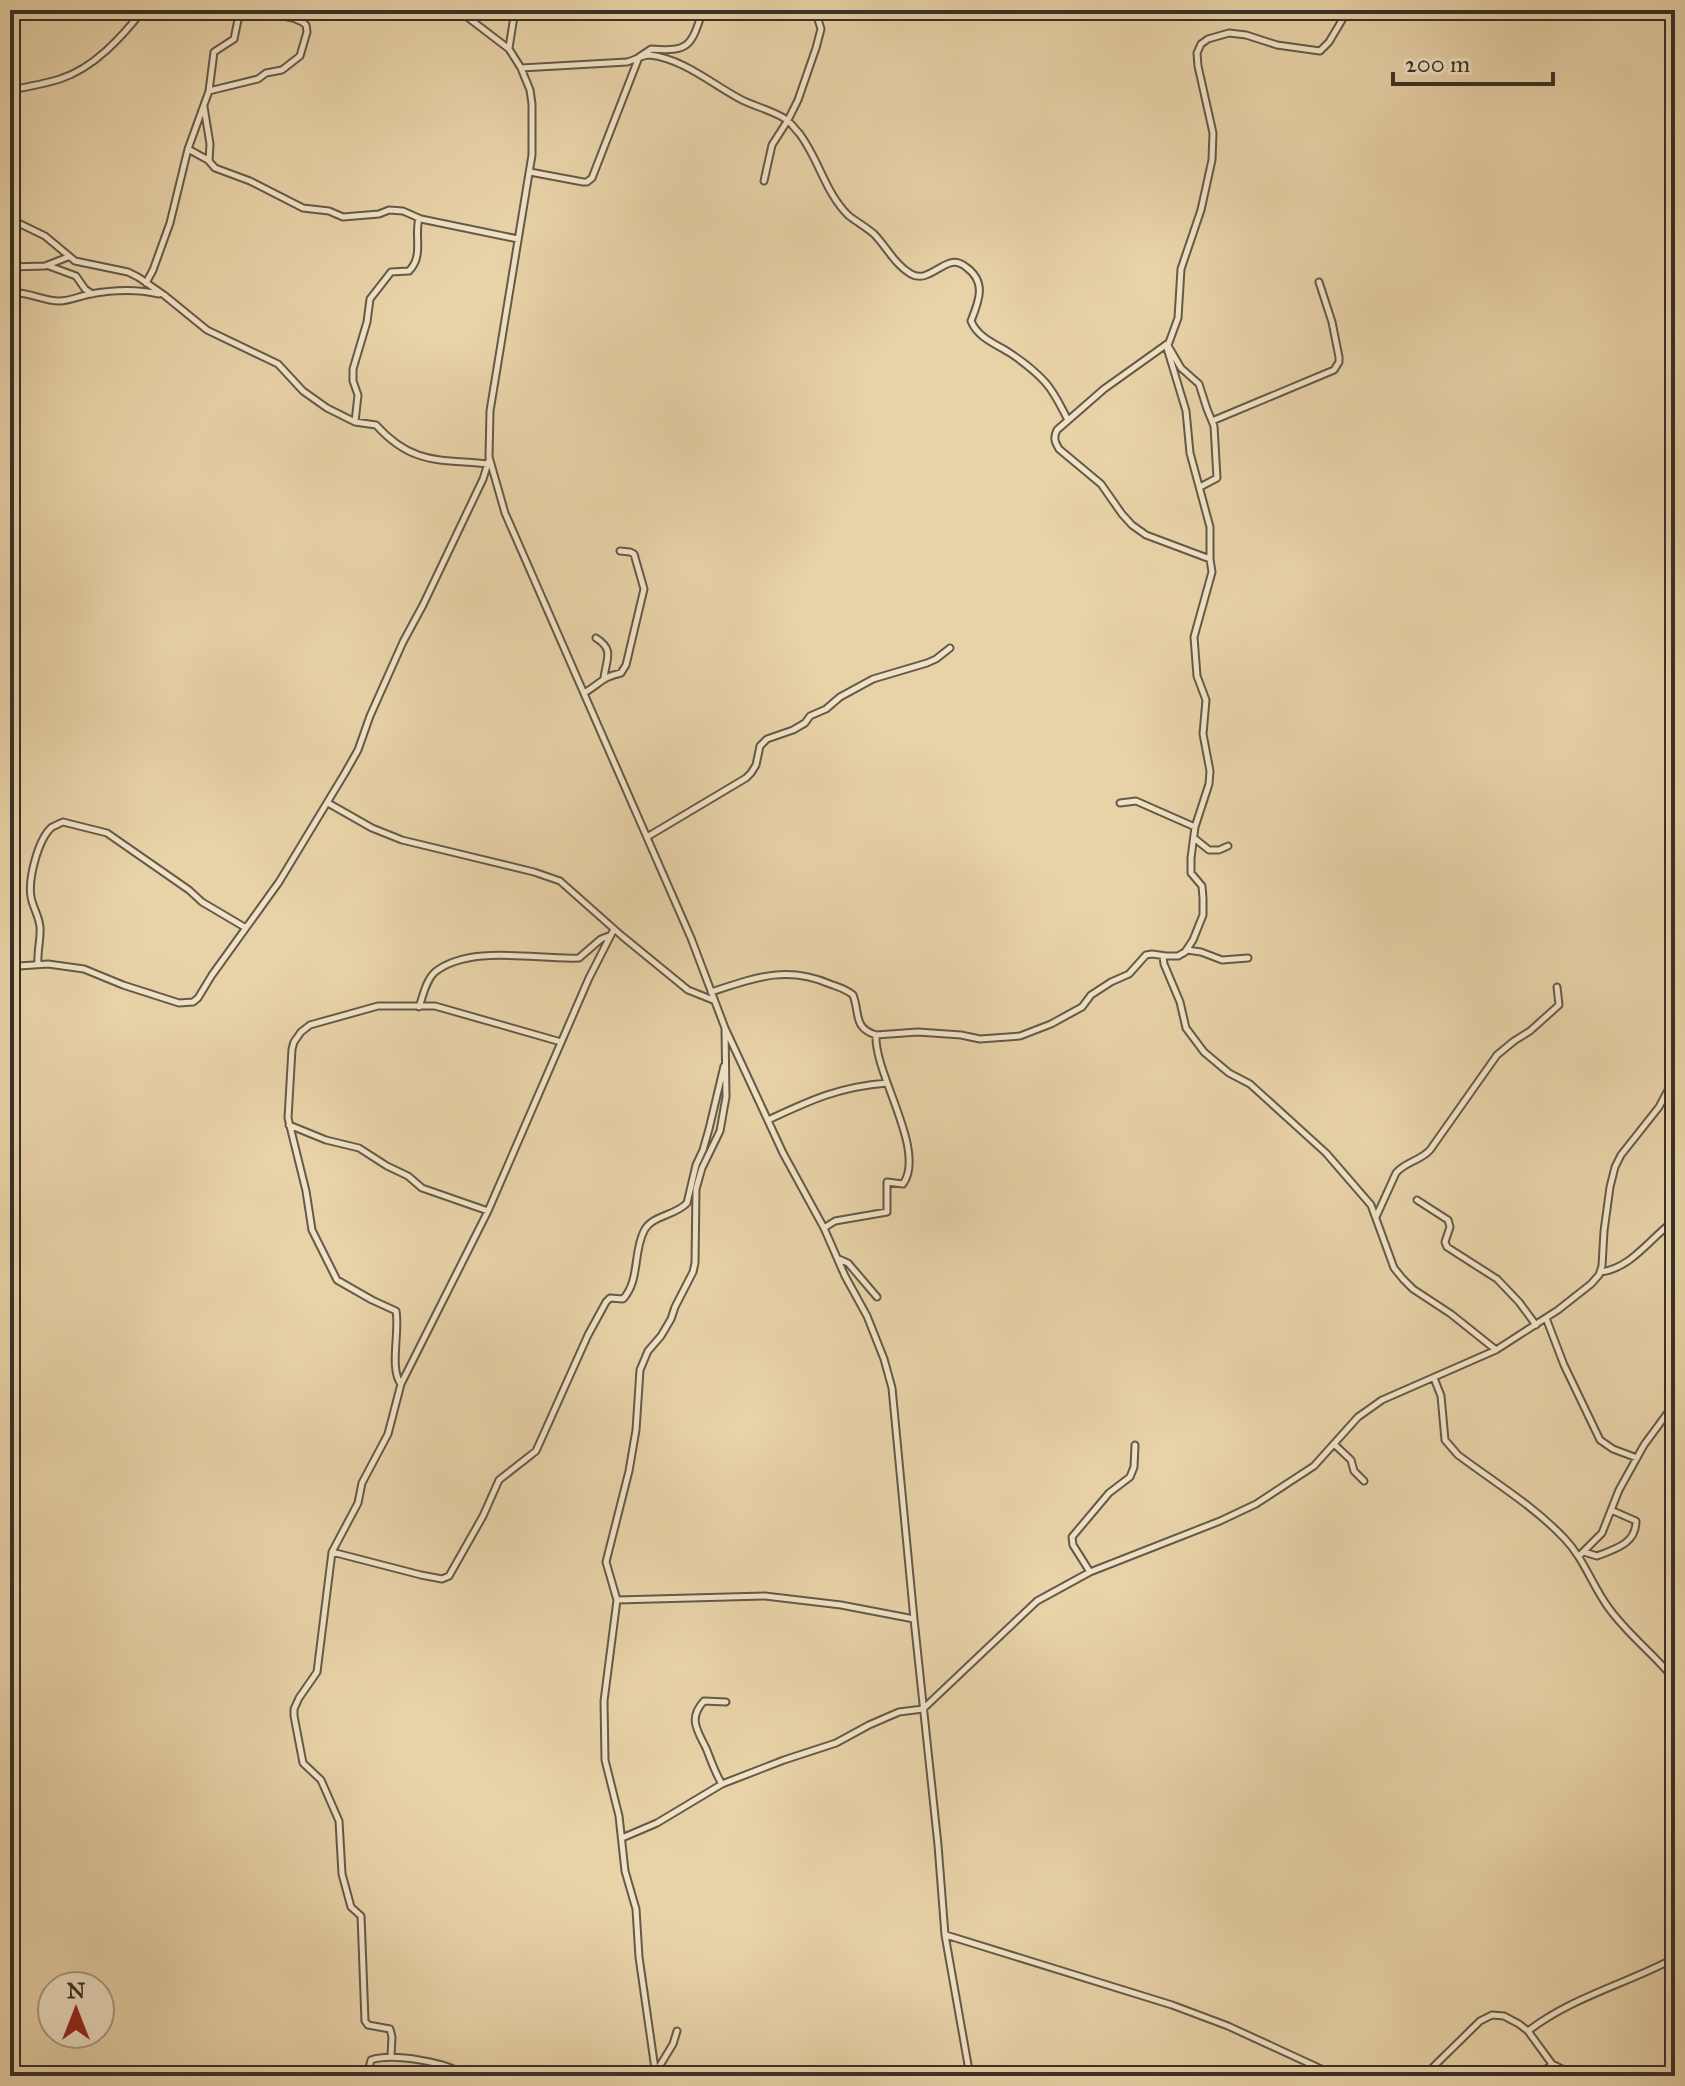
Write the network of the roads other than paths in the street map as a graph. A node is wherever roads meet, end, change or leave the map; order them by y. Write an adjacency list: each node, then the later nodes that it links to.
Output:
1 (143, 10): 12 (street)
2 (240, 10): 13 (street)
3 (252, 10): 13 (street)
4 (458, 10): 9 (street)
5 (515, 10): 9 (street)
6 (703, 10): 10 (street)
7 (815, 10): 15 (street)
8 (1348, 10): 31 (street)
9 (509, 49): 11 (street)
10 (639, 57): 11 (street); 15 (street); 18 (street)
11 (521, 68): 18 (street)
12 (10, 90)
13 (209, 91): 14 (street)
14 (203, 107): 16 (street); 17 (street)
15 (788, 120): 19 (street); 32 (street)
16 (188, 149): 17 (street); 27 (street)
17 (209, 162): 20 (street)
18 (530, 172): 22 (street)
19 (764, 181)
20 (419, 218): 22 (street); 34 (street)
21 (10, 219): 23 (street)
22 (518, 239): 35 (street)
23 (68, 257): 24 (street); 27 (street)
24 (48, 265): 25 (street); 29 (street)
25 (10, 267)
26 (1319, 282): 33 (street)
27 (146, 283): 30 (street)
28 (10, 293): 29 (street)
29 (92, 294): 30 (street)
30 (164, 295): 34 (street)
31 (1167, 344): 32 (street); 33 (street); 36 (street)
32 (1068, 420): 38 (street)
33 (1212, 421): 36 (street)
34 (355, 422): 35 (street)
35 (489, 462): 42 (street); 43 (street)
36 (1200, 487): 38 (street)
37 (620, 551): 41 (street)
38 (1210, 559): 45 (street)
39 (596, 638): 41 (street)
40 (950, 648): 46 (street)
41 (604, 678): 42 (street)
42 (584, 693): 46 (street)
43 (328, 803): 49 (street); 50 (street)
44 (1120, 803): 45 (street)
45 (1195, 827): 47 (street)
46 (647, 837): 58 (street)
47 (1194, 838): 48 (street); 52 (street)
48 (1228, 846)
49 (246, 928): 56 (street); 56 (street)
50 (614, 929): 51 (street); 59 (street)
51 (610, 936): 60 (street); 63 (street)
52 (1187, 950): 53 (street); 54 (street)
53 (1163, 956): 62 (street); 71 (street)
54 (1248, 958)
55 (10, 964): 56 (street)
56 (38, 964)
57 (1557, 987): 71 (street)
58 (711, 992): 59 (street); 62 (street)
59 (714, 1000): 61 (street)
60 (419, 1007): 63 (street); 68 (street)
61 (725, 1028): 64 (street); 67 (street)
62 (876, 1035): 66 (street)
63 (561, 1042): 70 (street)
64 (726, 1057): 88 (street); 91 (street)
65 (1675, 1077): 75 (street)
66 (887, 1083): 67 (street); 73 (street)
67 (768, 1120): 73 (street)
68 (289, 1125): 70 (street); 81 (street)
69 (1417, 1200): 78 (street)
70 (488, 1211): 81 (street)
71 (1376, 1217): 79 (street)
72 (1675, 1220): 75 (street)
73 (824, 1228): 74 (street)
74 (838, 1259): 76 (street); 92 (street)
75 (1601, 1272): 77 (street)
76 (877, 1297)
77 (1546, 1318): 78 (street); 85 (street)
78 (1536, 1325): 79 (street)
79 (1496, 1350): 80 (street)
80 (1434, 1378): 83 (street); 89 (street)
81 (401, 1384): 88 (street)
82 (1675, 1406): 85 (street)
83 (1334, 1444): 86 (street); 90 (street)
84 (1135, 1445): 90 (street)
85 (1637, 1458): 87 (street)
86 (1364, 1481)
87 (1611, 1510): 89 (street); 89 (street)
88 (332, 1552): 102 (street)
89 (1582, 1554): 93 (street)
90 (1090, 1572): 95 (street)
91 (617, 1600): 92 (street); 97 (street)
92 (914, 1619): 95 (street)
93 (1675, 1680)
94 (726, 1702): 96 (street)
95 (923, 1709): 96 (street); 98 (street)
96 (722, 1784): 97 (street)
97 (622, 1838): 104 (street)
98 (945, 1935): 107 (street); 108 (street)
99 (1675, 1958): 101 (street)
100 (677, 2031): 104 (street)
101 (1528, 2031): 103 (street); 109 (street)
102 (391, 2056): 105 (street); 106 (street)
103 (1552, 2064): 110 (street); 111 (street)
104 (656, 2074)
105 (367, 2076)
106 (465, 2076)
107 (970, 2076)
108 (1341, 2076)
109 (1424, 2076)
110 (1539, 2076)
111 (1577, 2076)

